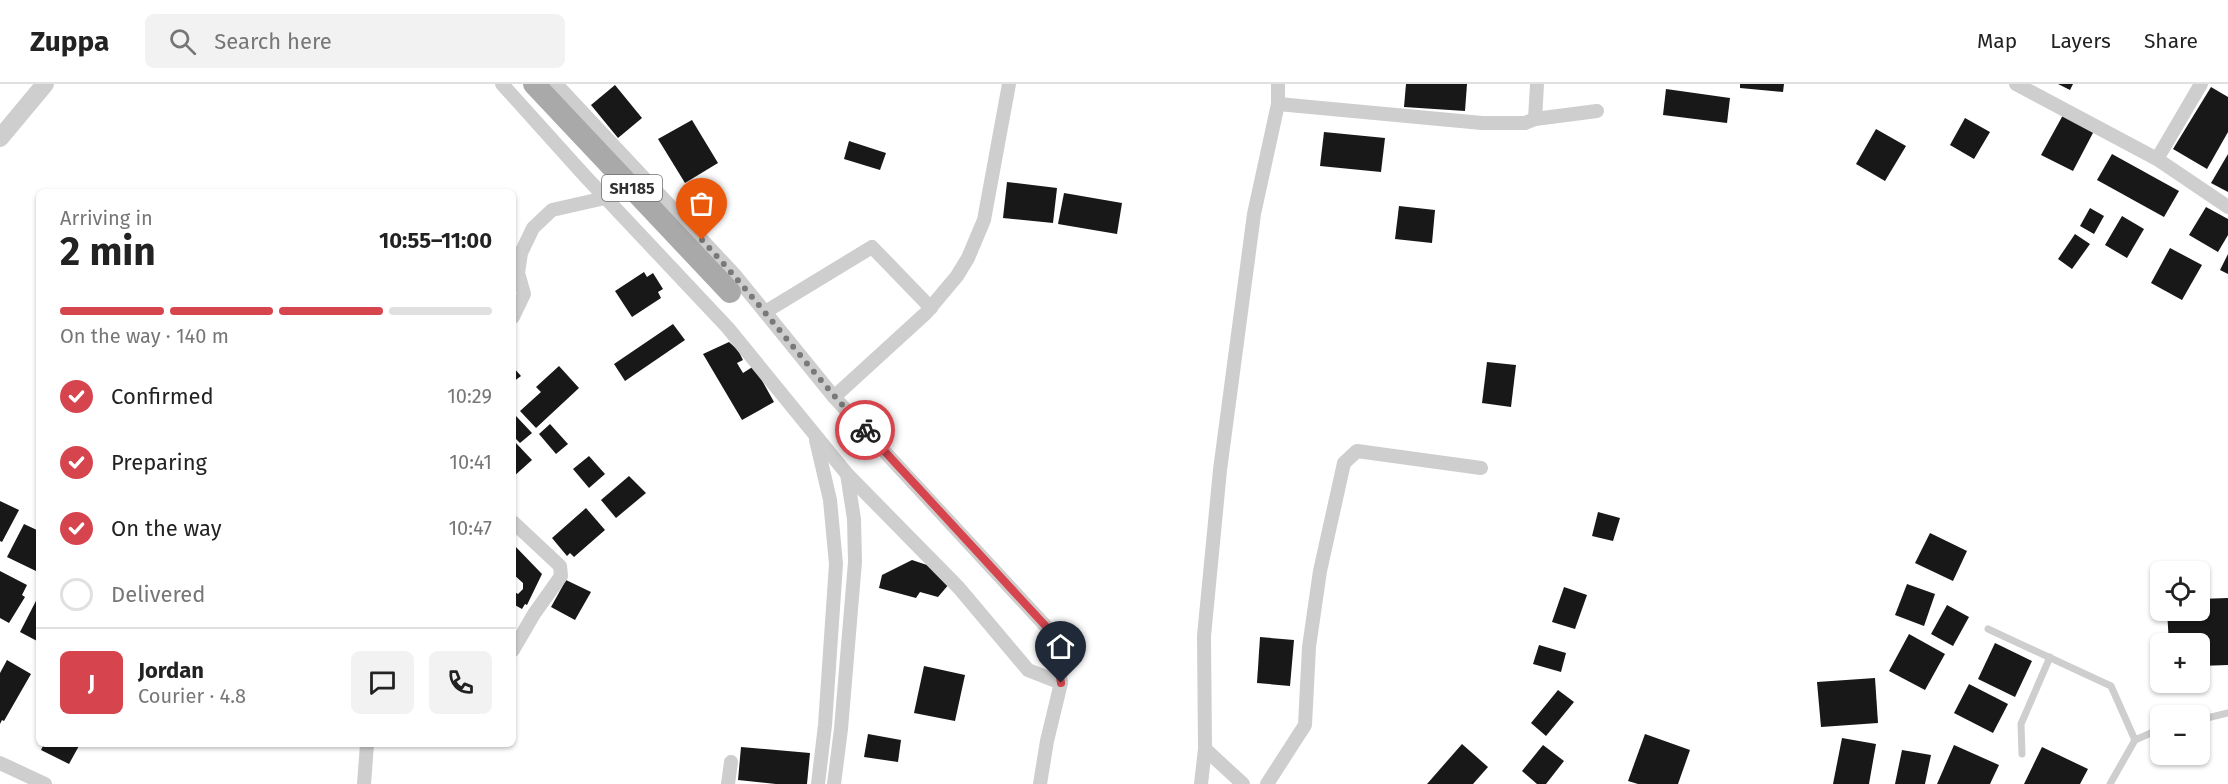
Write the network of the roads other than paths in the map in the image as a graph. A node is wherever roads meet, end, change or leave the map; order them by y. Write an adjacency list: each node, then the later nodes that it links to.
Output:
1 (45, 84): 13 (street)
2 (502, 84): 15 (street)
3 (534, 84): 17 (main road, SH185)
4 (556, 84): 20 (street)
5 (1009, 84): 18 (street)
6 (1278, 84): 10 (street)
7 (1537, 84): 12 (street)
8 (2016, 84): 14 (street)
9 (2201, 84): 14 (street)
10 (1278, 105): 12 (street); 35 (street)
11 (1597, 111): 12 (street)
12 (1535, 119)
13 (0, 138)
14 (2157, 159): 16 (street)
15 (605, 198): 19 (street); 22 (street)
16 (2228, 207)
17 (730, 292)
18 (931, 308): 20 (street); 21 (street)
19 (516, 311)
20 (765, 312): 21 (street)
21 (834, 397): 29 (street)
22 (815, 438): 24 (street); 42 (street)
23 (1481, 468): 47 (street)
24 (846, 474): 29 (street); 43 (street)
25 (516, 525): 27 (street)
26 (1988, 629): 28 (lane)
27 (516, 645)
28 (2050, 657): 33 (lane); 36 (lane)
29 (1061, 683): 44 (street)
30 (2228, 713): 31 (lane)
31 (2210, 717)
32 (2150, 733): 33 (lane)
33 (2135, 740): 48 (lane)
34 (367, 747): 40 (street)
35 (1205, 749): 45 (street); 46 (street)
36 (2022, 754)
37 (731, 762): 41 (street)
38 (0, 763): 39 (street)
39 (45, 784)
40 (364, 784)
41 (728, 784)
42 (818, 784)
43 (834, 784)
44 (1040, 784)
45 (1201, 784)
46 (1243, 784)
47 (1267, 784)
48 (2110, 784)

